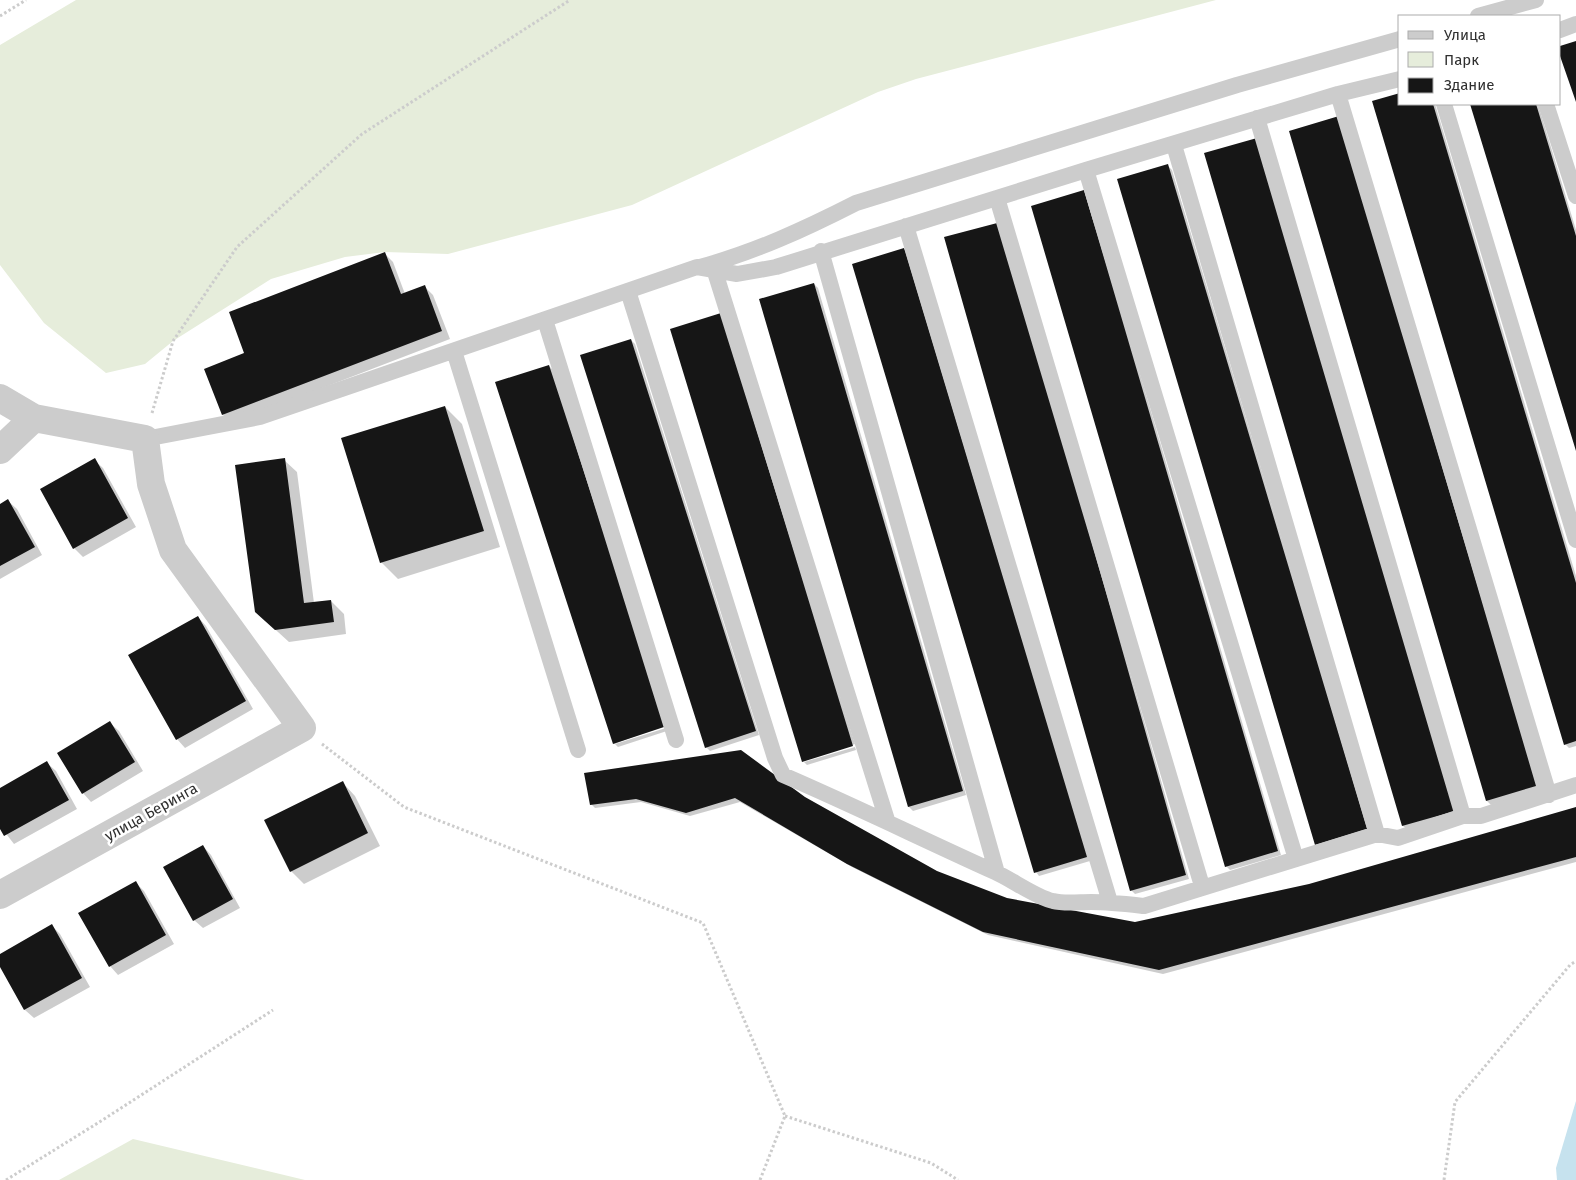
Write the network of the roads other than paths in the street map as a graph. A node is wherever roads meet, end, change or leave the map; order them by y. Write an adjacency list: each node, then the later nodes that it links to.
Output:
1 (1536, 0): 2 (lane)
2 (1482, 15)
3 (1576, 24): 4 (lane)
4 (1561, 30)
5 (1398, 39): 17 (lane)
6 (1398, 79): 7 (lane)
7 (1338, 94): 10 (lane); 30 (lane)
8 (1444, 105): 26 (lane)
9 (1546, 105): 13 (lane)
10 (1257, 118): 11 (lane); 31 (lane)
11 (1174, 144): 12 (lane); 33 (lane)
12 (1086, 170): 14 (lane); 34 (lane)
13 (1576, 196)
14 (997, 198): 15 (lane); 36 (lane)
15 (906, 226): 16 (lane); 38 (lane)
16 (821, 251): 18 (lane); 35 (lane)
17 (697, 267): 18 (lane); 19 (lane)
18 (715, 272): 32 (lane)
19 (628, 291): 20 (lane); 32 (lane)
20 (545, 320): 21 (lane); 27 (lane)
21 (454, 351): 24 (lane); 28 (lane)
22 (0, 398): 23 (street)
23 (34, 418): 24 (street); 25 (street)
24 (145, 438): 37 (street, улица Беринга)
25 (0, 450)
26 (1576, 540)
27 (676, 740)
28 (578, 750)
29 (1576, 785): 30 (lane)
30 (1549, 795): 31 (lane)
31 (1463, 816): 33 (lane)
32 (887, 820): 35 (lane)
33 (1377, 834): 34 (lane)
34 (1296, 859): 36 (lane)
35 (997, 873): 38 (lane)
36 (1202, 886): 38 (lane)
37 (0, 895)
38 (1110, 902)

